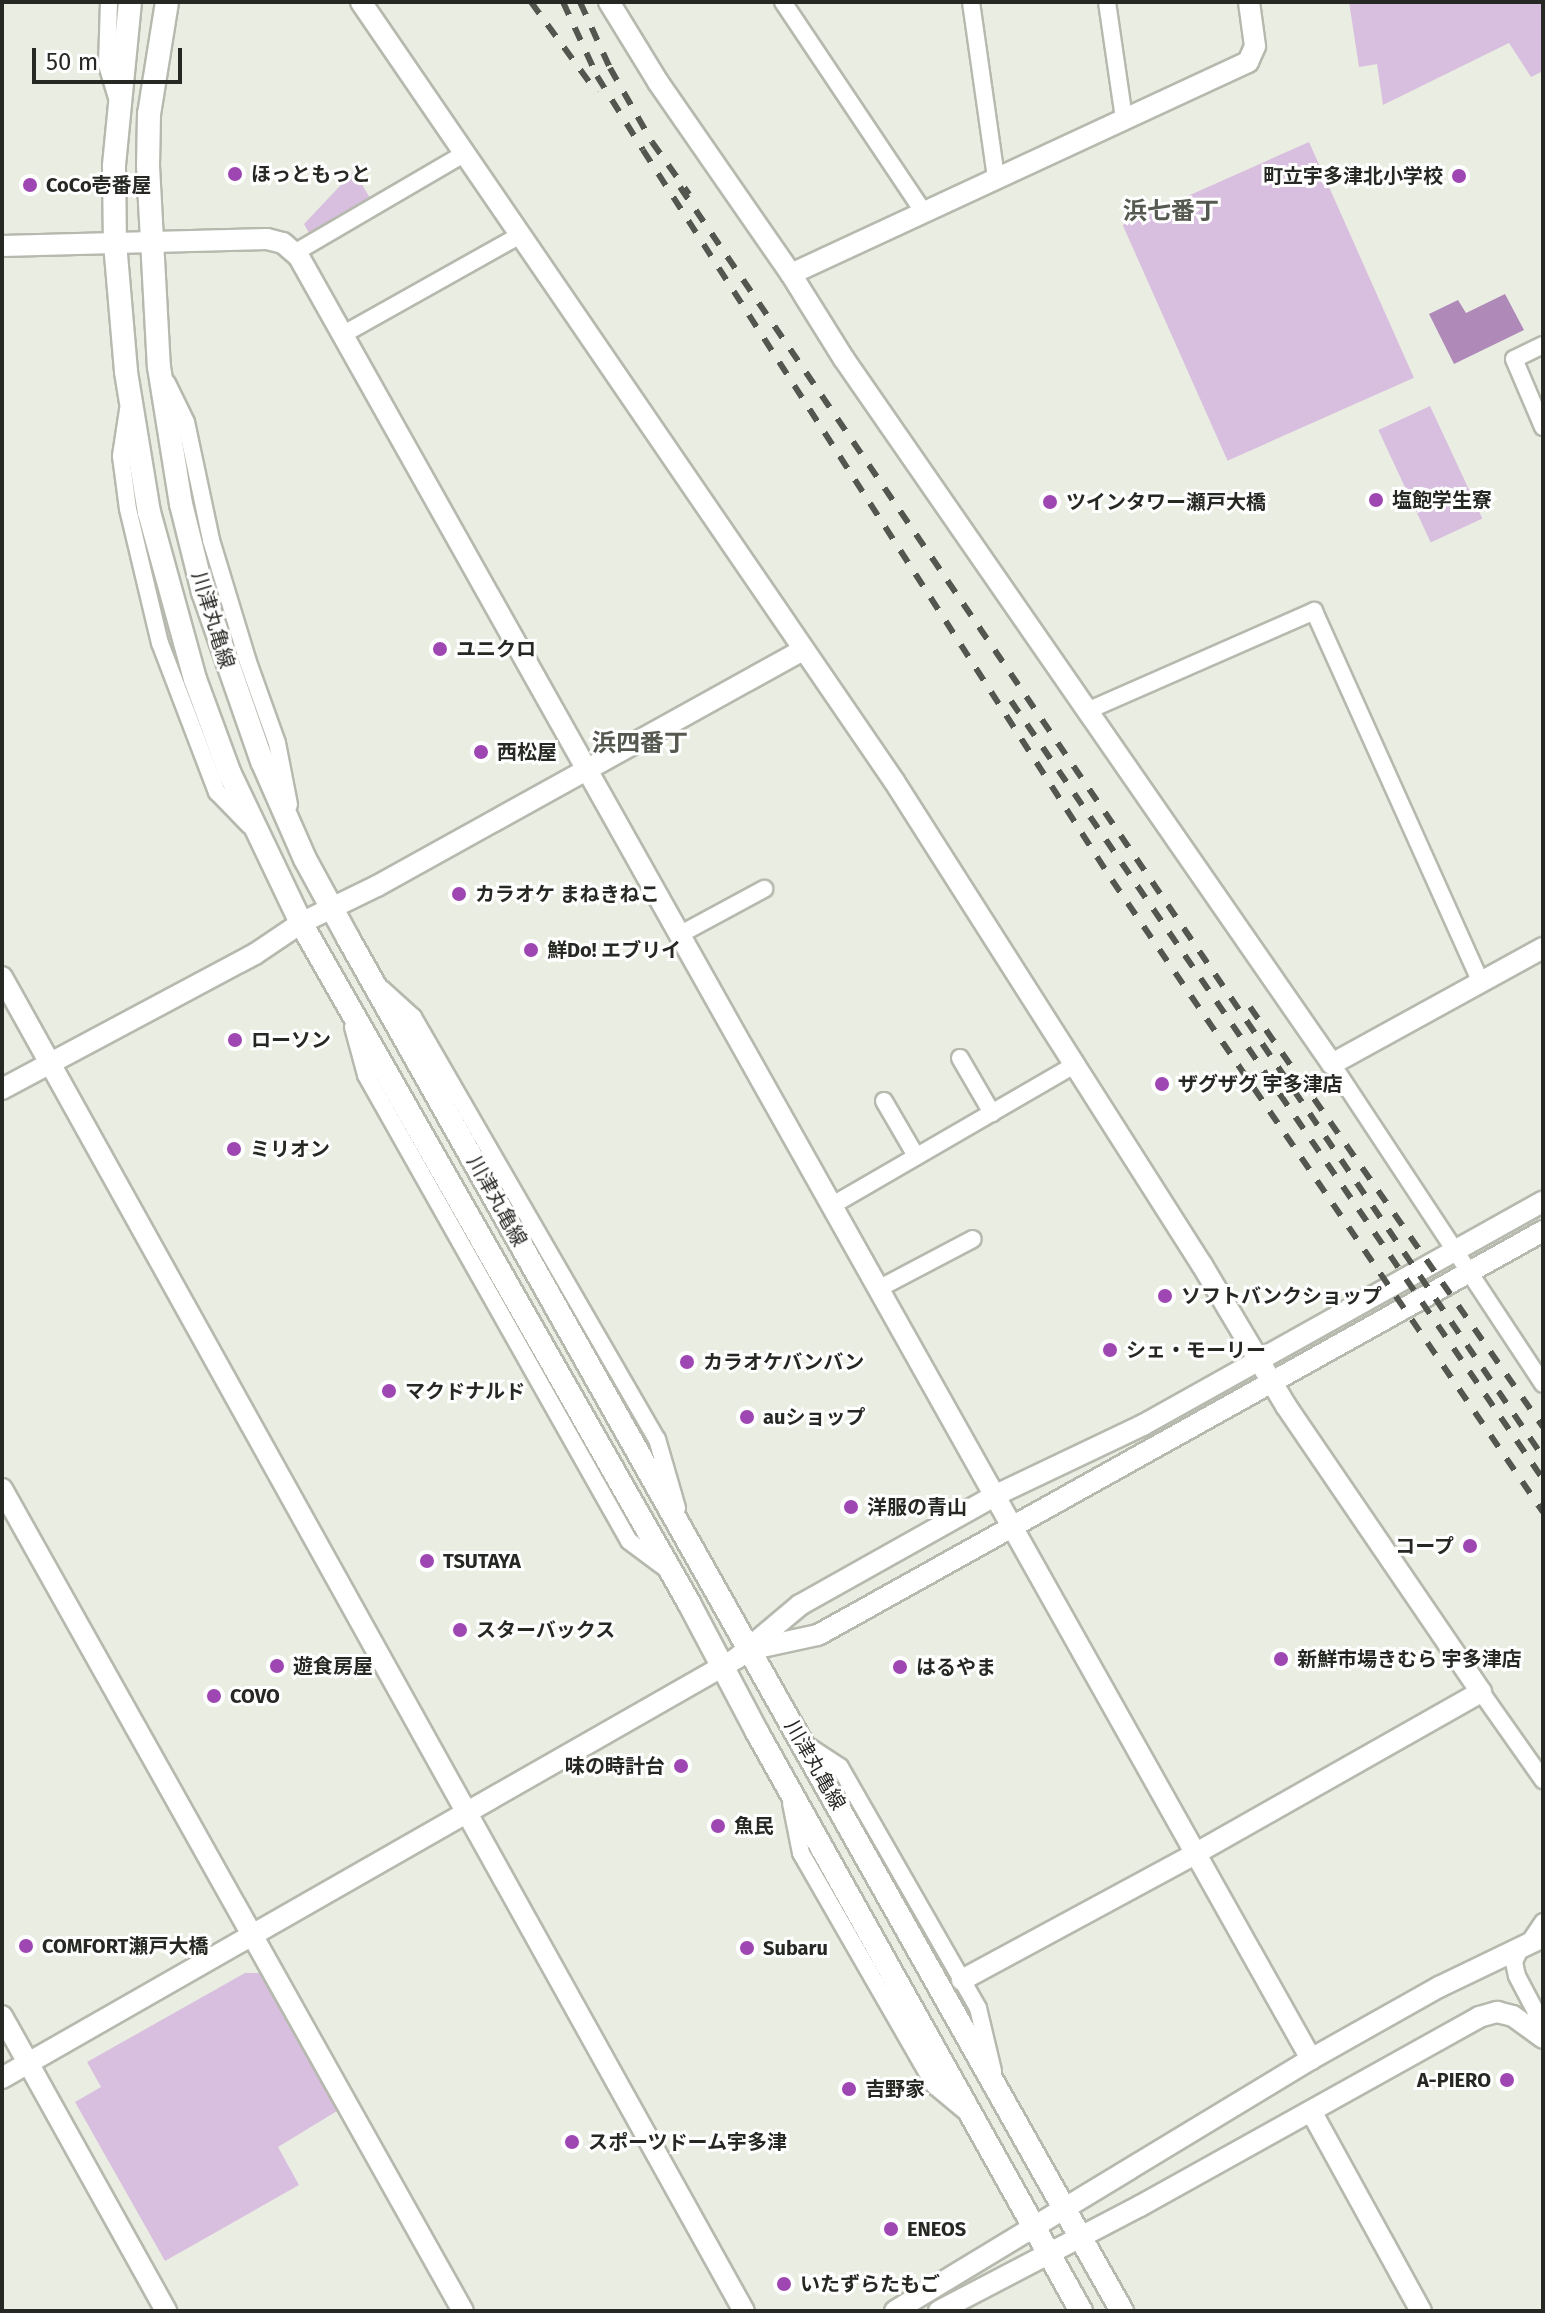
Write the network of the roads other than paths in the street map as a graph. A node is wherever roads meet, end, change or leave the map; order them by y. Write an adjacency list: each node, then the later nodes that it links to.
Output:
1 (109, 2): 10 (street)
2 (130, 2): 10 (main road, 川津丸亀線)
3 (167, 2): 16 (main road, 川津丸亀線)
4 (361, 2): 12 (street)
5 (609, 2): 20 (street)
6 (783, 2): 14 (street)
7 (971, 2): 13 (street)
8 (1107, 2): 11 (street)
9 (1249, 2): 11 (street)
10 (119, 103): 17 (main road, 川津丸亀線)
11 (1124, 118): 13 (street)
12 (464, 154): 15 (street); 19 (street)
13 (996, 177): 14 (street)
14 (922, 210): 20 (street)
15 (520, 235): 21 (street); 24 (street)
16 (150, 242): 17 (street); 19 (street); 28 (main road, 川津丸亀線)
17 (115, 243): 18 (street); 29 (main road, 川津丸亀線)
18 (2, 246)
19 (296, 252): 21 (street)
20 (791, 274): 25 (street)
21 (342, 335): 26 (street)
22 (1543, 345): 23 (street)
23 (1543, 427)
24 (802, 650): 26 (street); 37 (street)
25 (1089, 710): 33 (street); 36 (street)
26 (587, 770): 28 (street); 30 (street)
27 (764, 889): 30 (street)
28 (332, 907): 29 (street); 55 (main road, 川津丸亀線)
29 (301, 923): 35 (street); 56 (main road, 川津丸亀線)
30 (679, 935): 43 (street)
31 (1543, 948): 33 (street)
32 (2, 977): 35 (street)
33 (1480, 980): 36 (street)
34 (960, 1058): 40 (street)
35 (49, 1062): 38 (street); 60 (street)
36 (1332, 1064): 46 (street)
37 (1074, 1065): 40 (street); 49 (street)
38 (2, 1089)
39 (884, 1101): 41 (street)
40 (992, 1113): 41 (street)
41 (916, 1156): 43 (street)
42 (1543, 1201): 46 (street)
43 (831, 1206): 48 (street)
44 (1543, 1231): 47 (street)
45 (973, 1239): 48 (street)
46 (1454, 1252): 47 (street); 49 (street)
47 (1468, 1273): 50 (street); 51 (street)
48 (878, 1289): 53 (street)
49 (1257, 1359): 50 (street); 53 (street)
50 (1271, 1382): 54 (street); 57 (street)
51 (1543, 1384)
52 (2, 1489): 63 (street)
53 (994, 1496): 54 (street); 55 (street)
54 (1011, 1527): 55 (street); 61 (street)
55 (751, 1650): 56 (street); 58 (main road, 川津丸亀線)
56 (723, 1666): 60 (street); 74 (main road, 川津丸亀線)
57 (1481, 1692): 59 (street); 61 (street)
58 (803, 1743): 65 (street); 71 (main road, 川津丸亀線)
59 (1543, 1780)
60 (467, 1814): 63 (street); 79 (street)
61 (1195, 1854): 65 (street); 68 (street)
62 (1543, 1922): 64 (street)
63 (252, 1935): 69 (street); 78 (street)
64 (1531, 1942): 67 (street); 68 (street)
65 (962, 1980): 71 (street)
66 (2, 2016): 69 (street)
67 (1542, 2037): 72 (street)
68 (1311, 2059): 73 (street)
69 (28, 2064): 70 (street); 77 (street)
70 (2, 2078)
71 (996, 2084): 73 (main road, 川津丸亀線)
72 (1311, 2111): 75 (street); 84 (street)
73 (1064, 2206): 74 (street); 75 (main road, 川津丸亀線)
74 (1035, 2225): 76 (main road, 川津丸亀線); 80 (street)
75 (1080, 2238): 76 (street); 83 (main road, 川津丸亀線)
76 (1049, 2254): 81 (street); 82 (main road, 川津丸亀線)
77 (166, 2311)
78 (463, 2311)
79 (744, 2311)
80 (895, 2311)
81 (939, 2311)
82 (1081, 2311)
83 (1122, 2311)
84 (1421, 2311)

